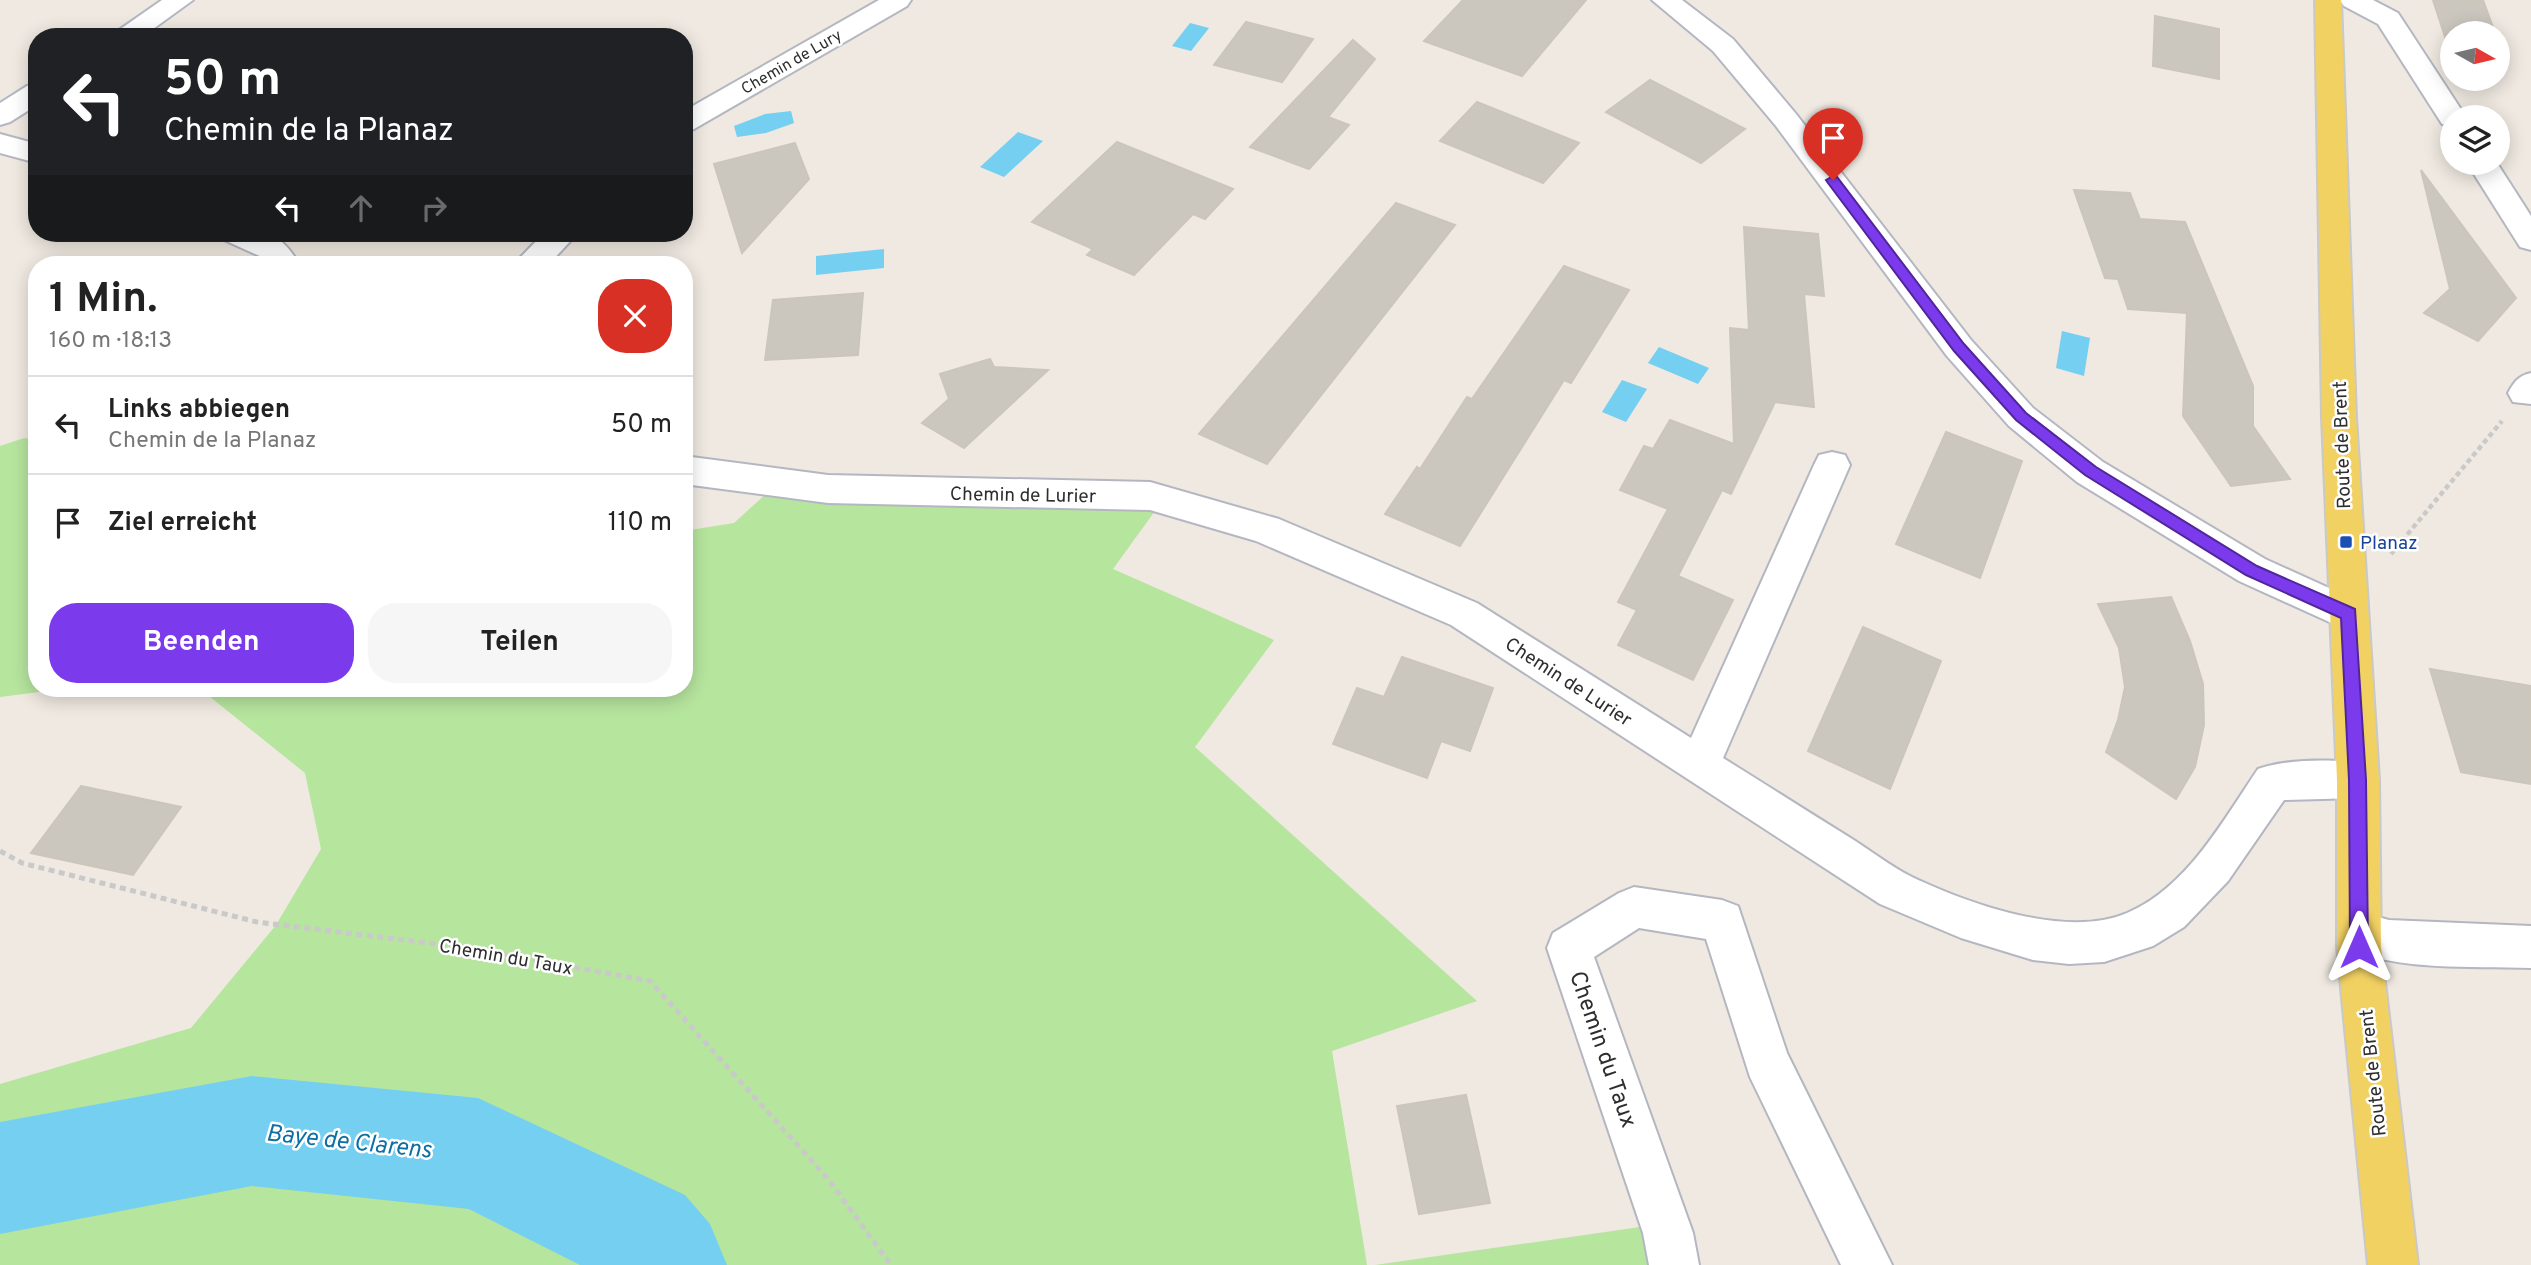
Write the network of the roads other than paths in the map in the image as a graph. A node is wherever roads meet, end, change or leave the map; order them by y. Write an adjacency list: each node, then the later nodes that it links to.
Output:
1 (180, 0): 6 (street)
2 (898, 0): 10 (street, Chemin de Lury)
3 (1665, 0): 21 (street)
4 (2328, 0): 21 (main road, Route de Brent)
5 (2353, 0): 8 (street)
6 (137, 28)
7 (28, 98): 9 (street)
8 (2444, 105)
9 (0, 116)
10 (693, 118)
11 (0, 142): 12 (street)
12 (28, 151)
13 (2490, 175): 14 (street)
14 (2531, 240)
15 (256, 242): 17 (street)
16 (553, 242): 18 (street)
17 (279, 256)
18 (538, 256)
19 (1832, 465): 22 (street)
20 (693, 471): 22 (street, Chemin de Lurier)
21 (2349, 606): 23 (main road, Route de Brent)
22 (1700, 764): 23 (street, Chemin de Lurier)
23 (2357, 780): 24 (main road, Route de Brent)
24 (2359, 933): 25 (street); 28 (main road, Route de Brent)
25 (2531, 947)
26 (1674, 1265): 27 (street, Chemin du Taux)
27 (1867, 1265)
28 (2393, 1265)

